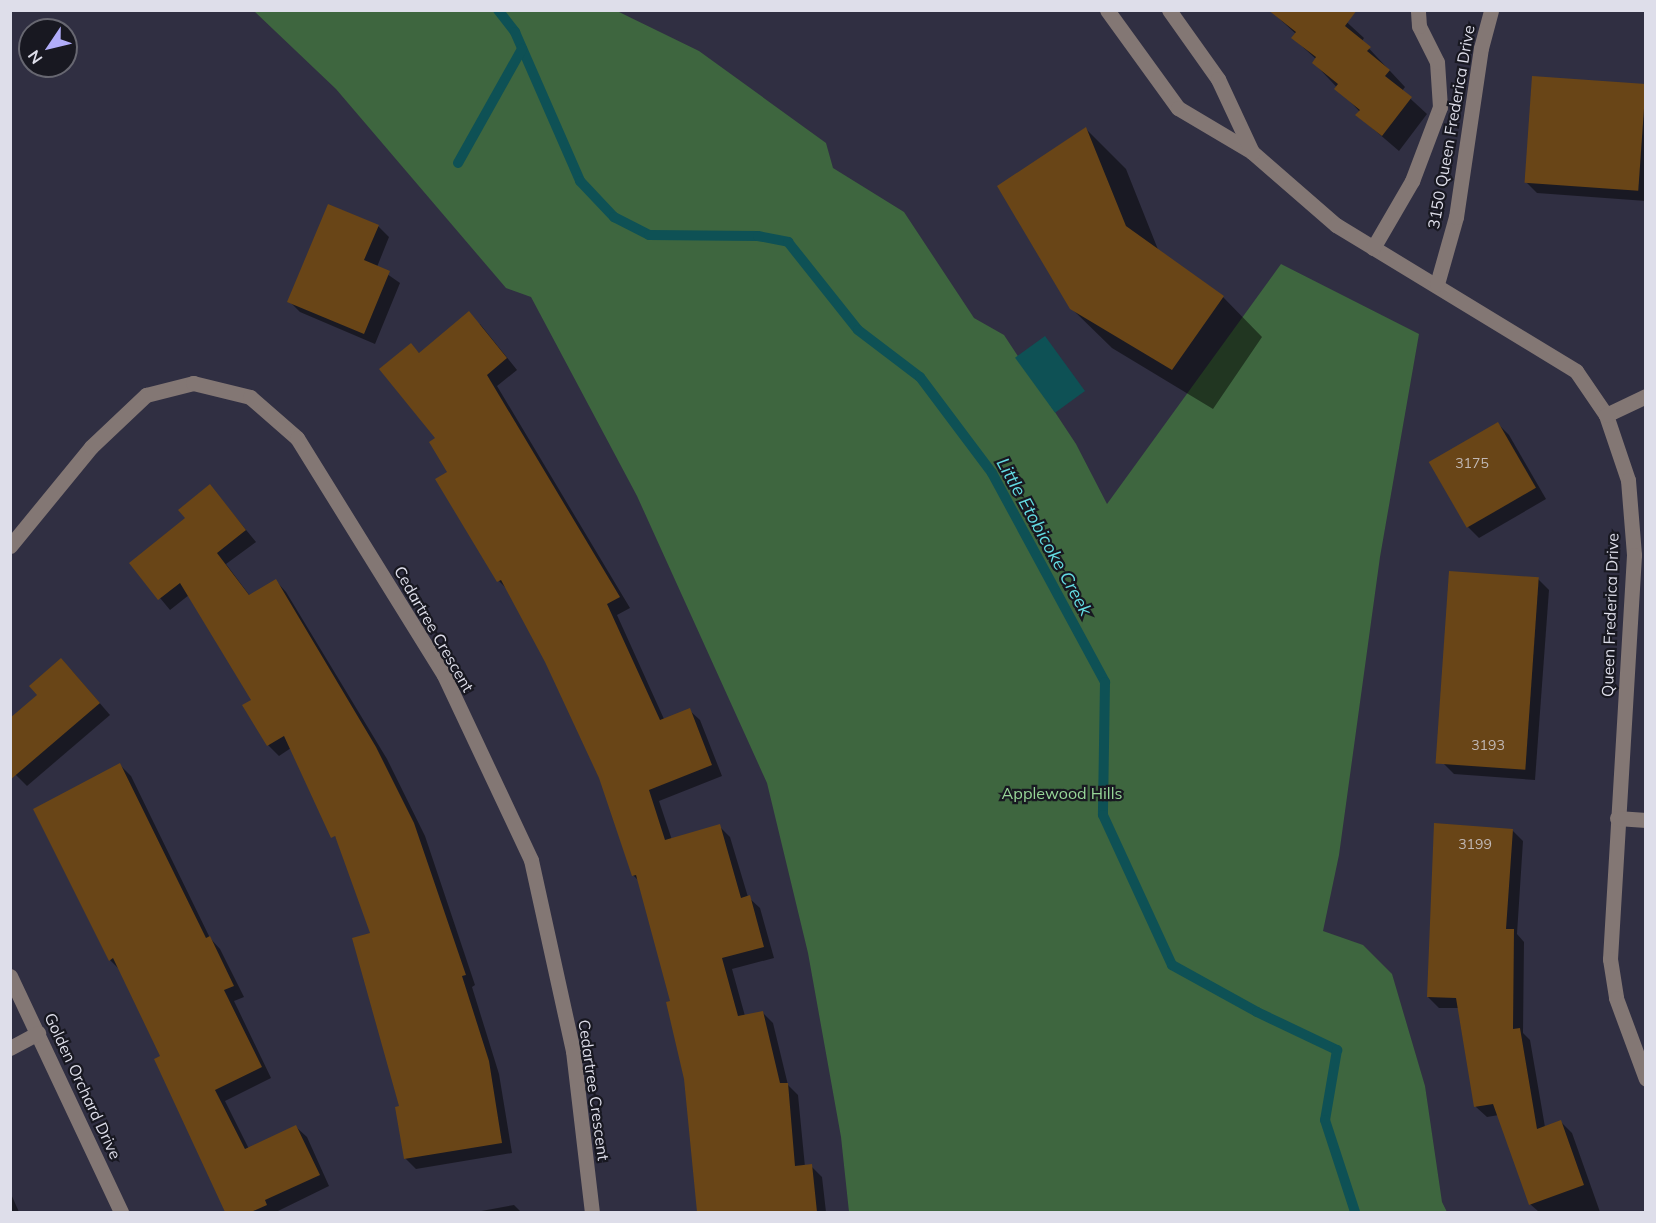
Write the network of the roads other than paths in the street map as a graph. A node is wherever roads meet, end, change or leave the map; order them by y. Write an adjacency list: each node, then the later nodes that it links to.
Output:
1 (1107, 10): 5 (street, Queen Frederica Drive)
2 (1168, 10): 5 (street, Queen Frederica Drive)
3 (1419, 10): 6 (street)
4 (1491, 10): 7 (street, 3150 Queen Frederica Drive)
5 (1252, 152): 6 (street, Queen Frederica Drive)
6 (1373, 248): 7 (street, Queen Frederica Drive)
7 (1437, 284): 9 (street, Queen Frederica Drive)
8 (1646, 396): 9 (street)
9 (1606, 415): 11 (street, Queen Frederica Drive)
10 (10, 546): 18 (street, Cedartree Crescent)
11 (1617, 818): 12 (street); 16 (street, Queen Frederica Drive)
12 (1646, 820)
13 (10, 976): 14 (street, Golden Orchard Drive)
14 (38, 1033): 15 (street); 17 (street, Golden Orchard Drive)
15 (10, 1048)
16 (1646, 1079)
17 (121, 1212)
18 (592, 1212)

